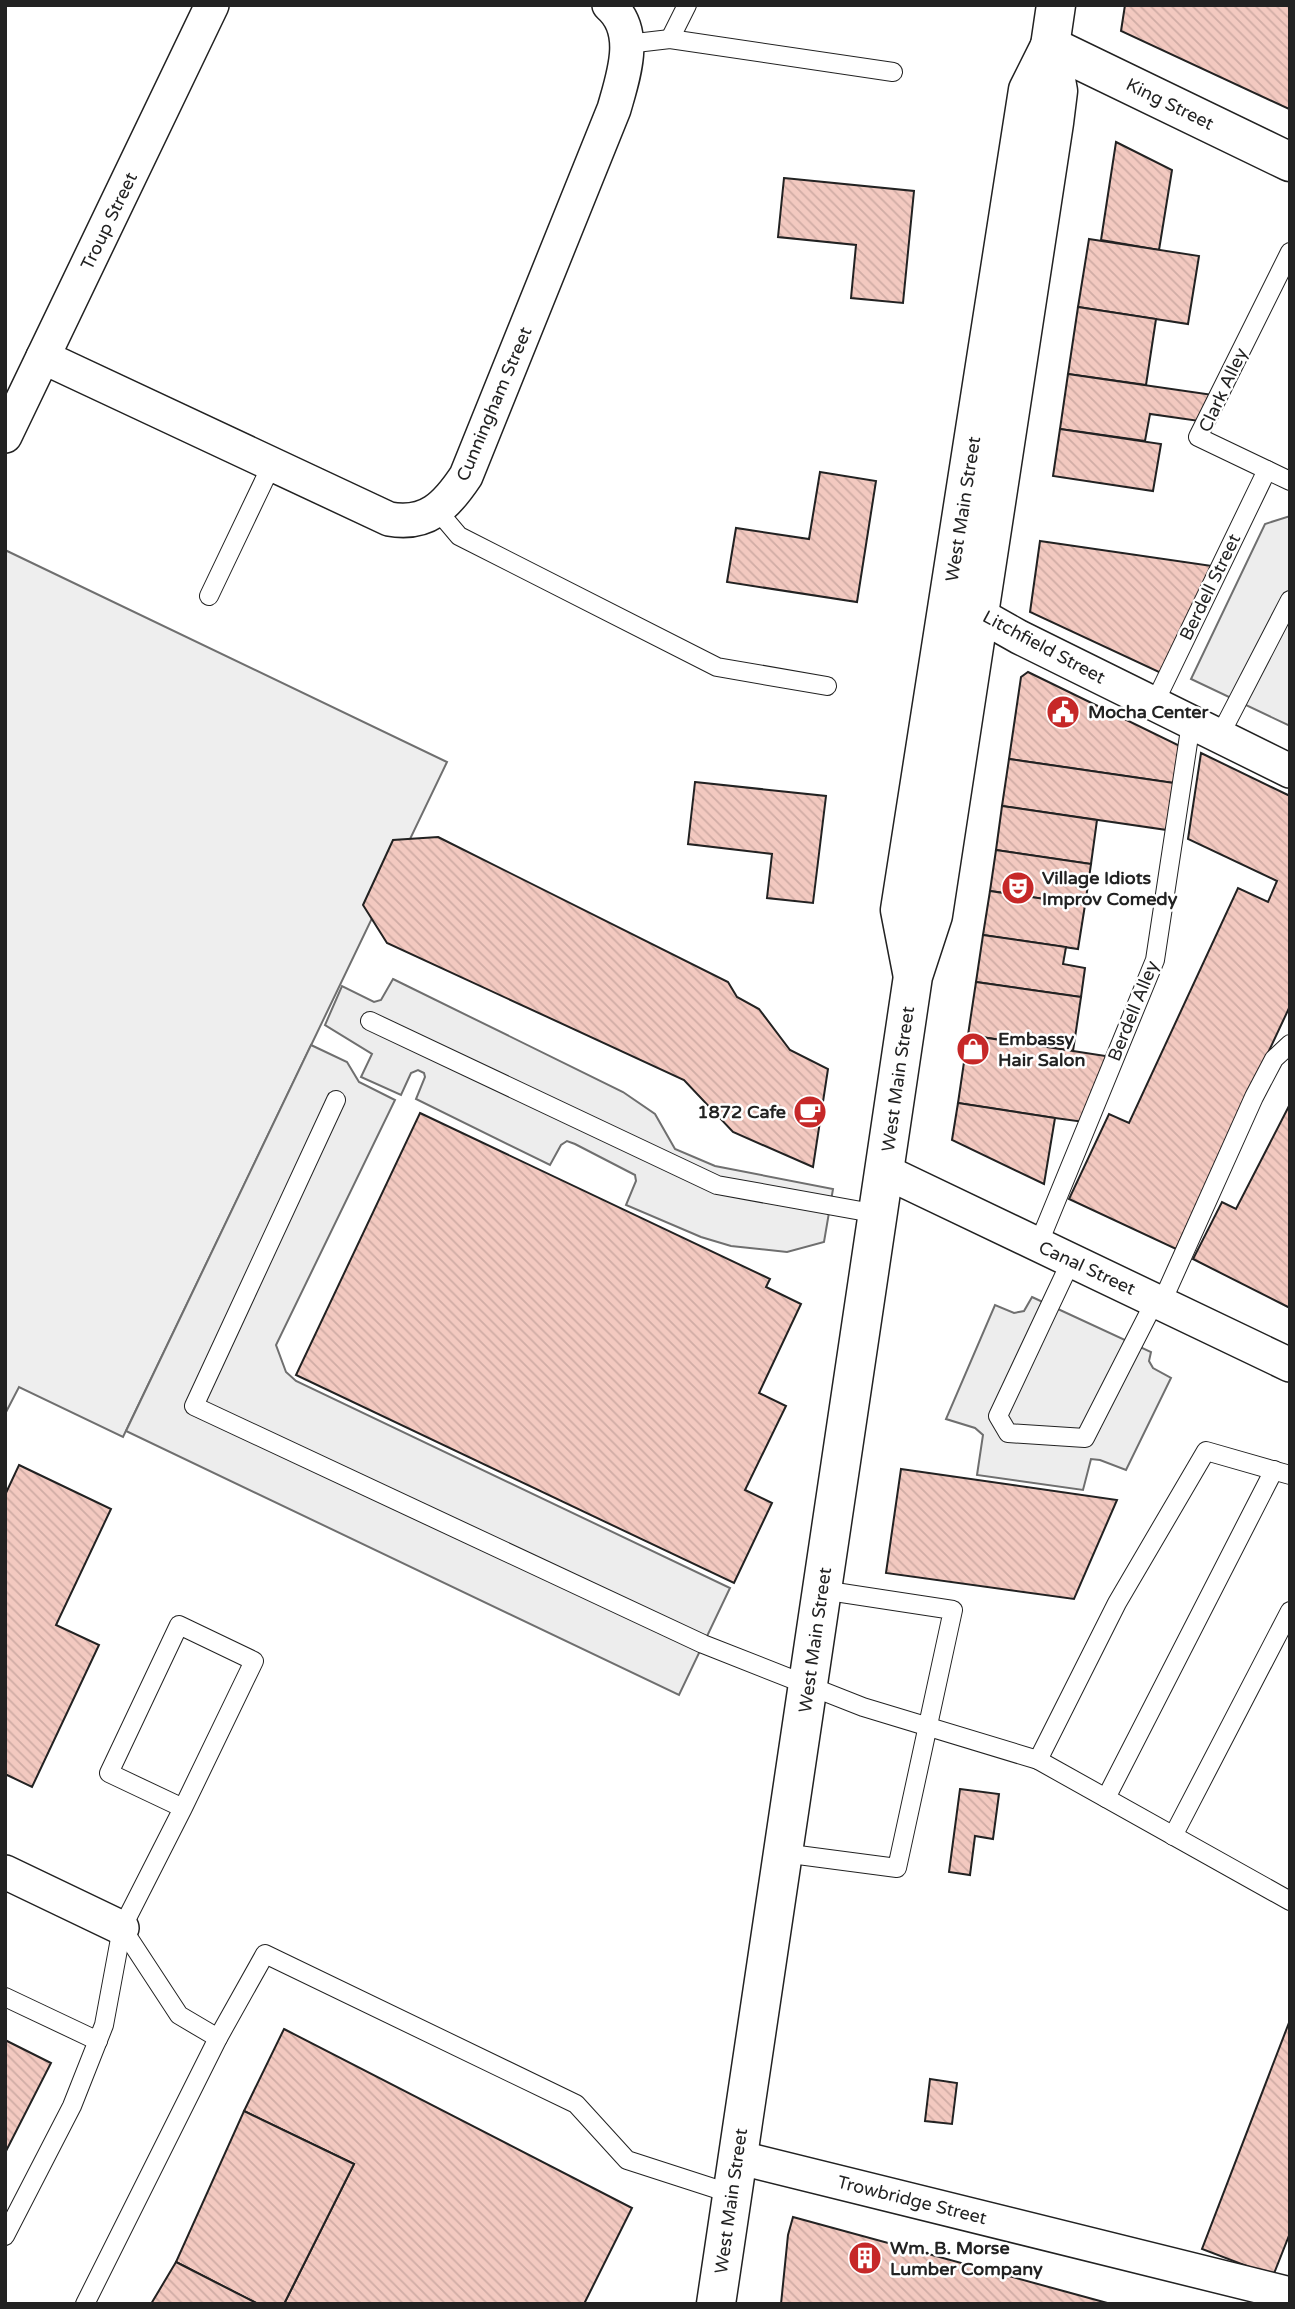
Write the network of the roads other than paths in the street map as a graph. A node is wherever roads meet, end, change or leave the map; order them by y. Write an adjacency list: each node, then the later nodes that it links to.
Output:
1 (212, 5): 11 (street, Troup Street)
2 (609, 5): 6 (street, Cunningham Street)
3 (687, 5): 5 (lane)
4 (1056, 5): 7 (main road, West Main Street)
5 (670, 39): 6 (lane); 8 (lane)
6 (627, 44): 16 (street, Cunningham Street)
7 (1050, 46): 9 (main road, King Street); 19 (main road, West Main Street)
8 (893, 72)
9 (1290, 162)
10 (1290, 253): 14 (lane, Clark Alley)
11 (43, 357): 12 (street, Troup Street); 13 (street, Cunningham Street)
12 (5, 436)
13 (272, 464): 16 (street, Cunningham Street); 17 (lane)
14 (1267, 470): 15 (lane, Clark Alley); 21 (lane, Berdell Street)
15 (1290, 481)
16 (437, 510): 20 (lane)
17 (209, 596)
18 (1290, 600): 22 (lane, Berdell Alley)
19 (964, 606): 21 (street, Litchfield Street); 27 (main road, West Main Street)
20 (827, 686)
21 (1154, 704): 22 (street, Litchfield Street)
22 (1205, 730): 23 (street, Litchfield Street); 29 (lane, Berdell Alley)
23 (1290, 771)
24 (370, 1021): 28 (lane)
25 (1290, 1044): 31 (lane)
26 (336, 1100): 36 (lane)
27 (884, 1171): 28 (main road, West Main Street); 29 (street, Canal Street)
28 (878, 1214): 34 (main road, West Main Street)
29 (1038, 1245): 30 (street, Canal Street)
30 (1071, 1261): 31 (street, Canal Street); 31 (lane)
31 (1158, 1302): 32 (street, Canal Street)
32 (1290, 1365)
33 (1282, 1472): 38 (lane); 39 (lane)
34 (822, 1590): 36 (main road, West Main Street); 37 (lane)
35 (1290, 1611): 41 (lane)
36 (808, 1685): 37 (lane); 42 (main road, West Main Street)
37 (928, 1727): 38 (lane); 42 (lane)
38 (1038, 1760): 39 (lane)
39 (1106, 1798): 41 (lane)
40 (183, 1808): 40 (lane); 45 (lane)
41 (1174, 1836): 44 (lane)
42 (783, 1853): 49 (main road, West Main Street)
43 (5, 1872): 45 (street)
44 (1287, 1893)
45 (122, 1928): 47 (lane); 48 (lane)
46 (5, 1997): 48 (lane)
47 (218, 2038): 50 (lane); 53 (lane)
48 (97, 2041): 51 (lane)
49 (737, 2157): 50 (main road, West Main Street); 52 (street, Trowbridge Street)
50 (732, 2194): 54 (main road, West Main Street)
51 (5, 2236)
52 (1290, 2294)
53 (85, 2304)
54 (716, 2304)

